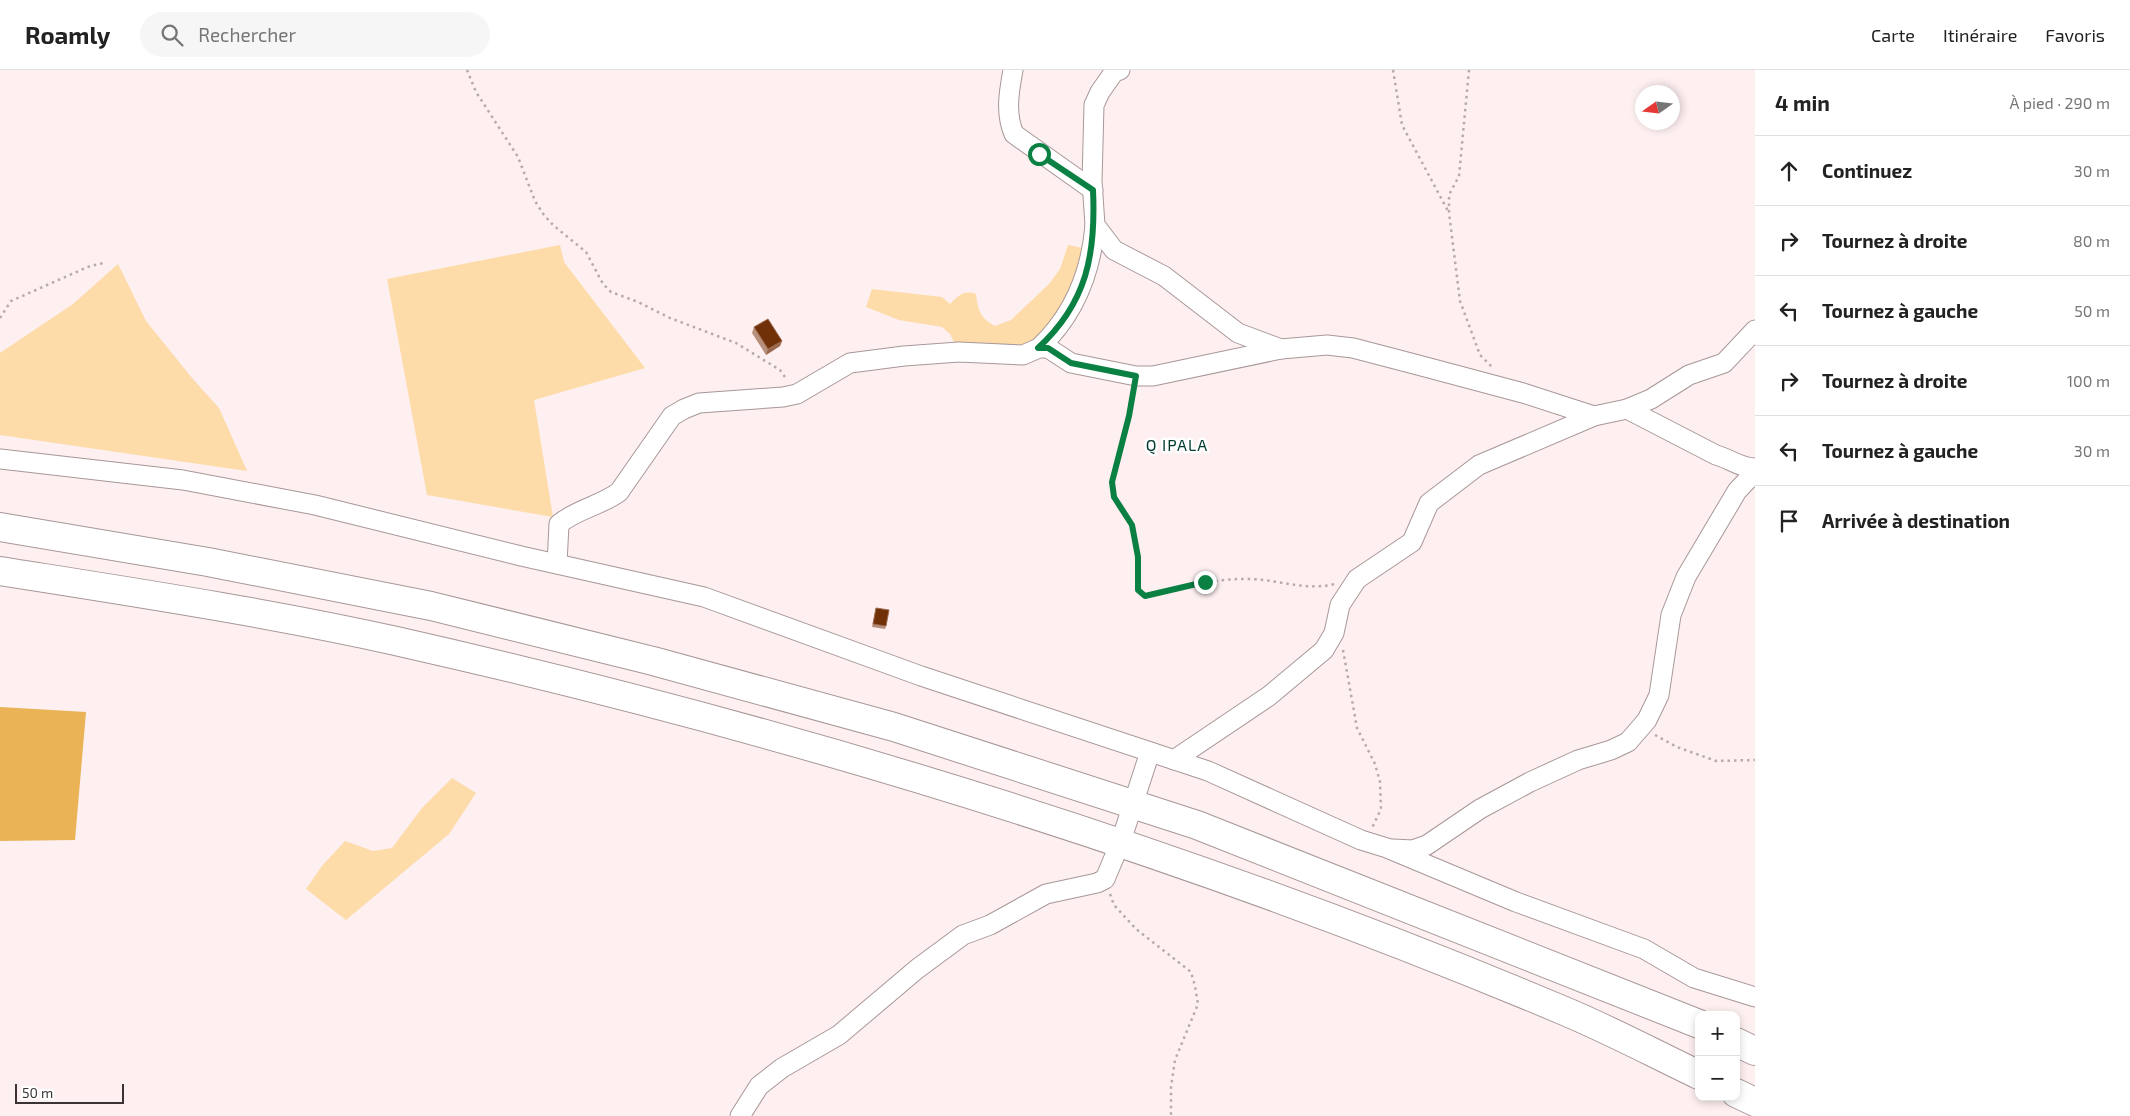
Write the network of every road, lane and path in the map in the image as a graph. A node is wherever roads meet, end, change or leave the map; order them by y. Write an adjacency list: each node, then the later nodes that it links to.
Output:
1 (466, 70): 16 (path)
2 (1012, 70): 6 (street)
3 (1120, 70): 6 (street)
4 (1393, 70): 7 (path)
5 (1469, 70): 7 (path)
6 (1093, 190): 8 (street)
7 (1449, 213): 14 (path)
8 (1095, 225): 12 (street); 13 (street)
9 (104, 263): 10 (path)
10 (0, 318)
11 (1755, 330): 17 (street)
12 (1038, 348): 15 (street); 16 (street)
13 (1281, 349): 15 (street); 18 (street)
14 (1496, 370)
15 (1136, 376): 25 (path)
16 (797, 394): 23 (street)
17 (1627, 408): 18 (street); 20 (street)
18 (1594, 416): 25 (street)
19 (0, 459): 23 (street)
20 (1755, 468)
21 (1755, 472): 27 (street)
22 (0, 527): 31 (highway)
23 (557, 564): 28 (street)
24 (0, 571): 33 (highway)
25 (1356, 579): 26 (street)
26 (1334, 633): 29 (street); 32 (path)
27 (1641, 726): 30 (path); 34 (street)
28 (1150, 752): 29 (street); 31 (street)
29 (1174, 760): 32 (street)
30 (1755, 760)
31 (1132, 804): 33 (street); 37 (highway)
32 (1361, 840): 34 (street)
33 (1122, 842): 35 (street); 40 (highway)
34 (1386, 848): 36 (street)
35 (1105, 879): 43 (street); 44 (path)
36 (1755, 997)
37 (1695, 1022)
38 (1740, 1044): 39 (highway)
39 (1755, 1051)
40 (1695, 1073)
41 (1740, 1095): 42 (highway)
42 (1755, 1102)
43 (740, 1116)
44 (1171, 1116)

